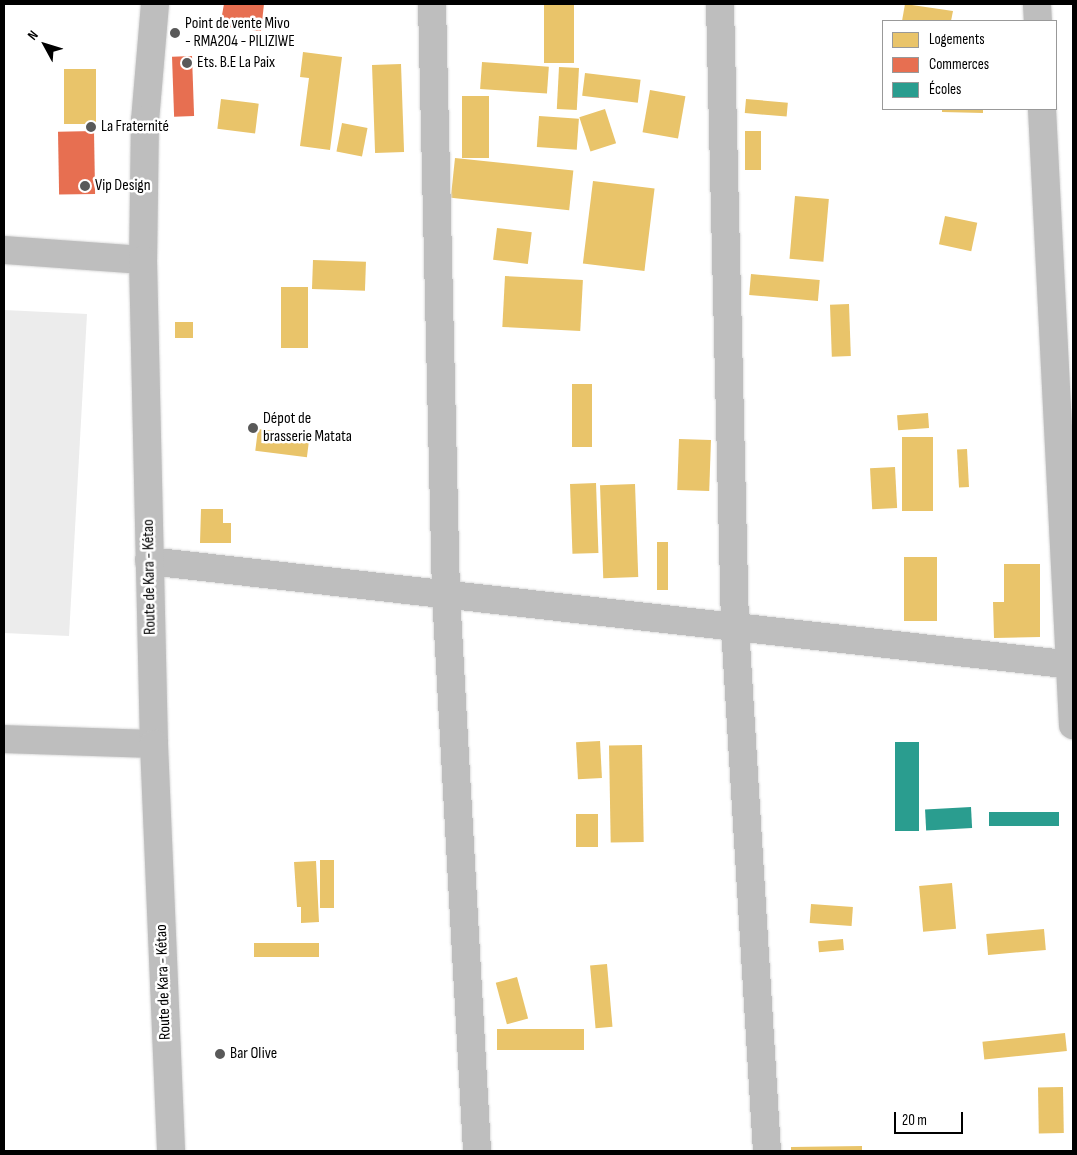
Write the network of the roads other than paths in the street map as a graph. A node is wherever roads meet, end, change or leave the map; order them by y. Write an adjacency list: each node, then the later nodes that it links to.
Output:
1 (153, 4): 8 (street, Route de Kara - Kétao)
2 (432, 4): 10 (street)
3 (720, 4): 11 (street)
4 (1038, 4): 5 (street)
5 (1038, 20)
6 (1042, 110): 12 (street)
7 (4, 250): 8 (street)
8 (143, 260): 9 (street, Route de Kara - Kétao)
9 (149, 561): 10 (street); 15 (street, Route de Kara - Kétao)
10 (446, 594): 11 (street); 17 (street)
11 (735, 627): 12 (street); 18 (street)
12 (1071, 665): 13 (street)
13 (1073, 725)
14 (4, 739): 15 (street)
15 (154, 744): 16 (street, Route de Kara - Kétao)
16 (171, 1151)
17 (477, 1151)
18 (767, 1151)

